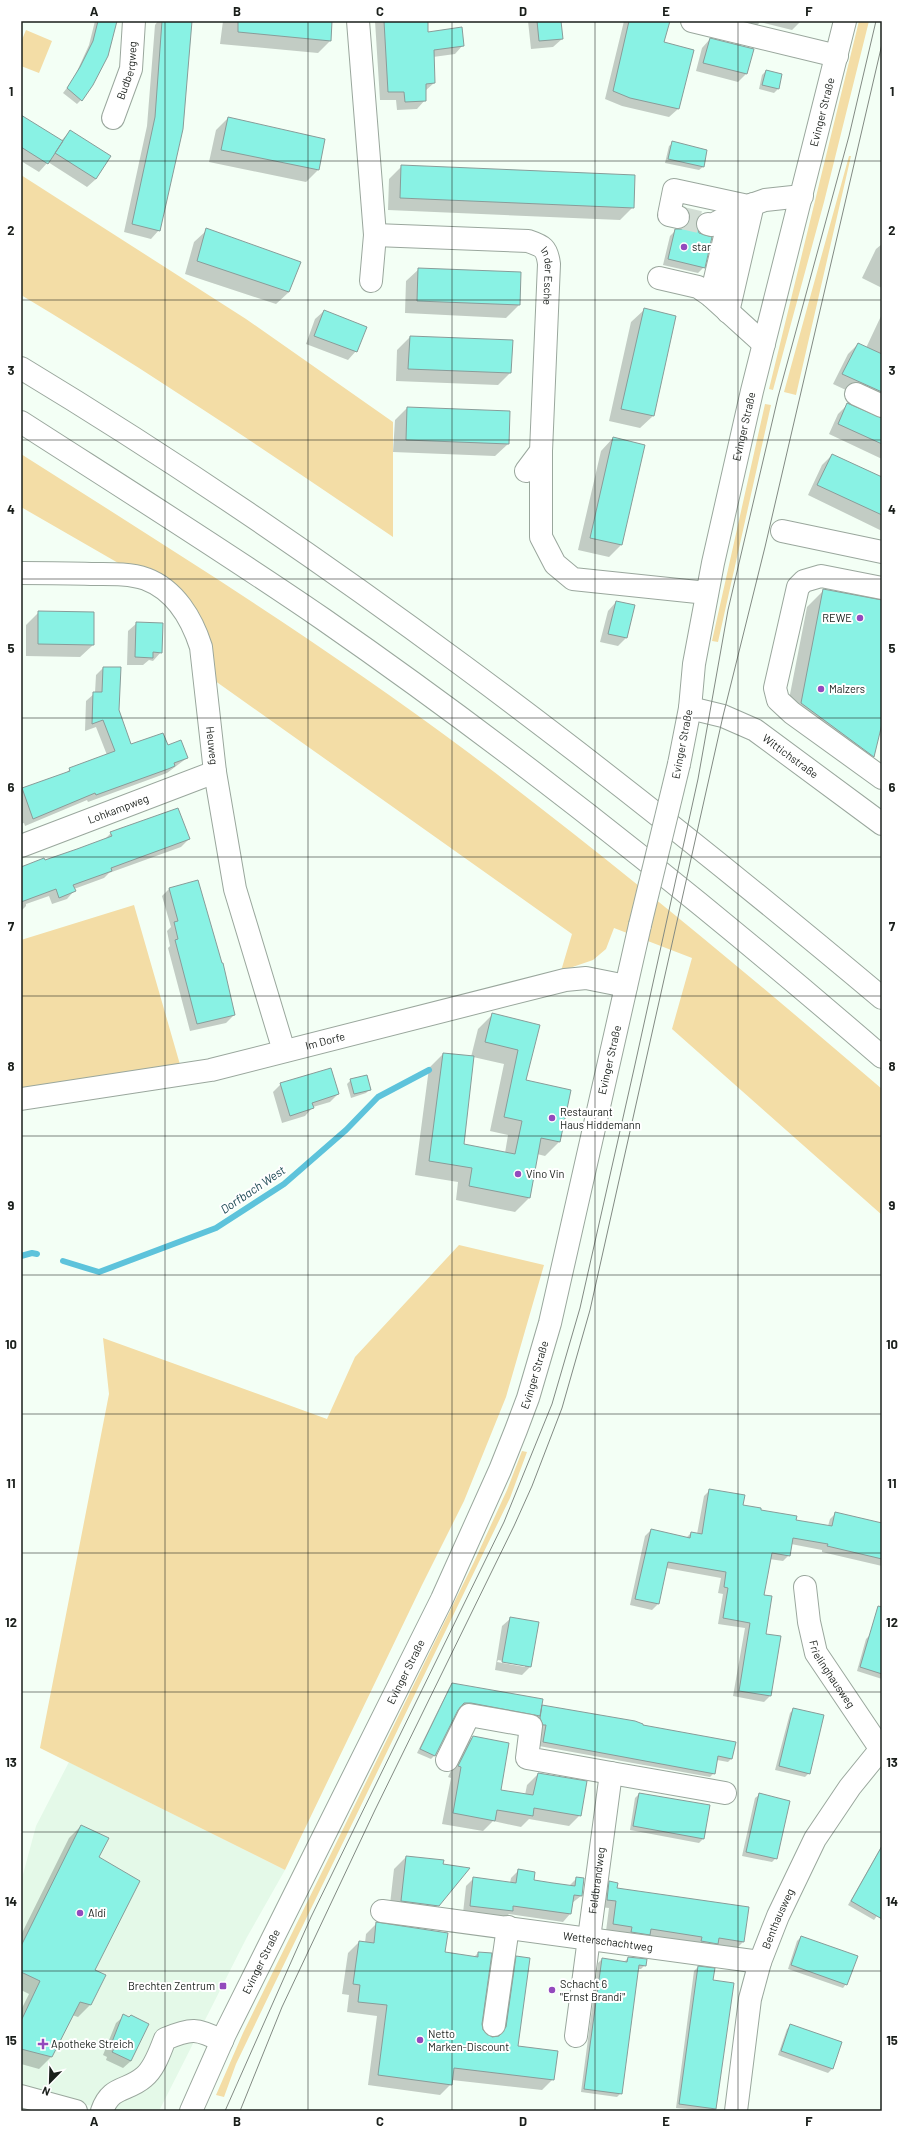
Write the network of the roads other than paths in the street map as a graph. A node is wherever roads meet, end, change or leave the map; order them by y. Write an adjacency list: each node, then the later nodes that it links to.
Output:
1 (134, 21): 6 (main road, Budbergweg)
2 (358, 21): 10 (main road)
3 (692, 21): 5 (main road)
4 (845, 21): 5 (main road, Evinger Straße)
5 (837, 56): 7 (main road, Evinger Straße)
6 (113, 118)
7 (802, 196): 8 (main road); 15 (main road, Evinger Straße)
8 (730, 215): 9 (main road); 13 (main road); 14 (main road)
9 (678, 217)
10 (375, 235): 12 (main road); 20 (main road, In der Esche)
11 (659, 278): 13 (main road)
12 (371, 281)
13 (704, 291): 14 (main road)
14 (728, 312): 15 (main road)
15 (764, 344): 26 (main road, Evinger Straße)
16 (21, 368): 33 (main road)
17 (856, 394): 18 (main road)
18 (882, 406)
19 (21, 422): 35 (main road)
20 (541, 451): 21 (main road); 26 (main road)
21 (526, 471)
22 (782, 530): 23 (main road)
23 (882, 552)
24 (21, 573): 28 (main road, Heuweg)
25 (882, 588): 29 (main road)
26 (707, 593): 27 (main road, Evinger Straße)
27 (690, 708): 30 (main road, Wittichstraße); 32 (main road, Evinger Straße, bridge)
28 (215, 772): 31 (main road, Lohkampweg); 34 (main road, Heuweg)
29 (882, 778)
30 (882, 824)
31 (21, 846)
32 (626, 986): 34 (main road, Im Dorfe); 48 (main road, Evinger Straße)
33 (882, 998)
34 (284, 1051): 36 (main road, Im Dorfe)
35 (882, 1057)
36 (21, 1099)
37 (805, 1587): 38 (main road, Frielinghausweg)
38 (881, 1750): 45 (main road, Benthausweg)
39 (447, 1760): 40 (main road)
40 (611, 1773): 41 (main road); 44 (main road, Feldbrandweg)
41 (725, 1793)
42 (382, 1911): 43 (main road, Wetterschachtweg)
43 (508, 1927): 44 (main road, Wetterschachtweg); 46 (main road)
44 (590, 1937): 45 (main road, Wetterschachtweg); 47 (main road, Feldbrandweg)
45 (760, 1962): 53 (main road, Benthausweg)
46 (494, 2025)
47 (576, 2036)
48 (222, 2041): 51 (main road); 52 (main road, Evinger Straße)
49 (21, 2096): 50 (main road)
50 (76, 2111)
51 (102, 2111)
52 (191, 2111)
53 (736, 2111)

